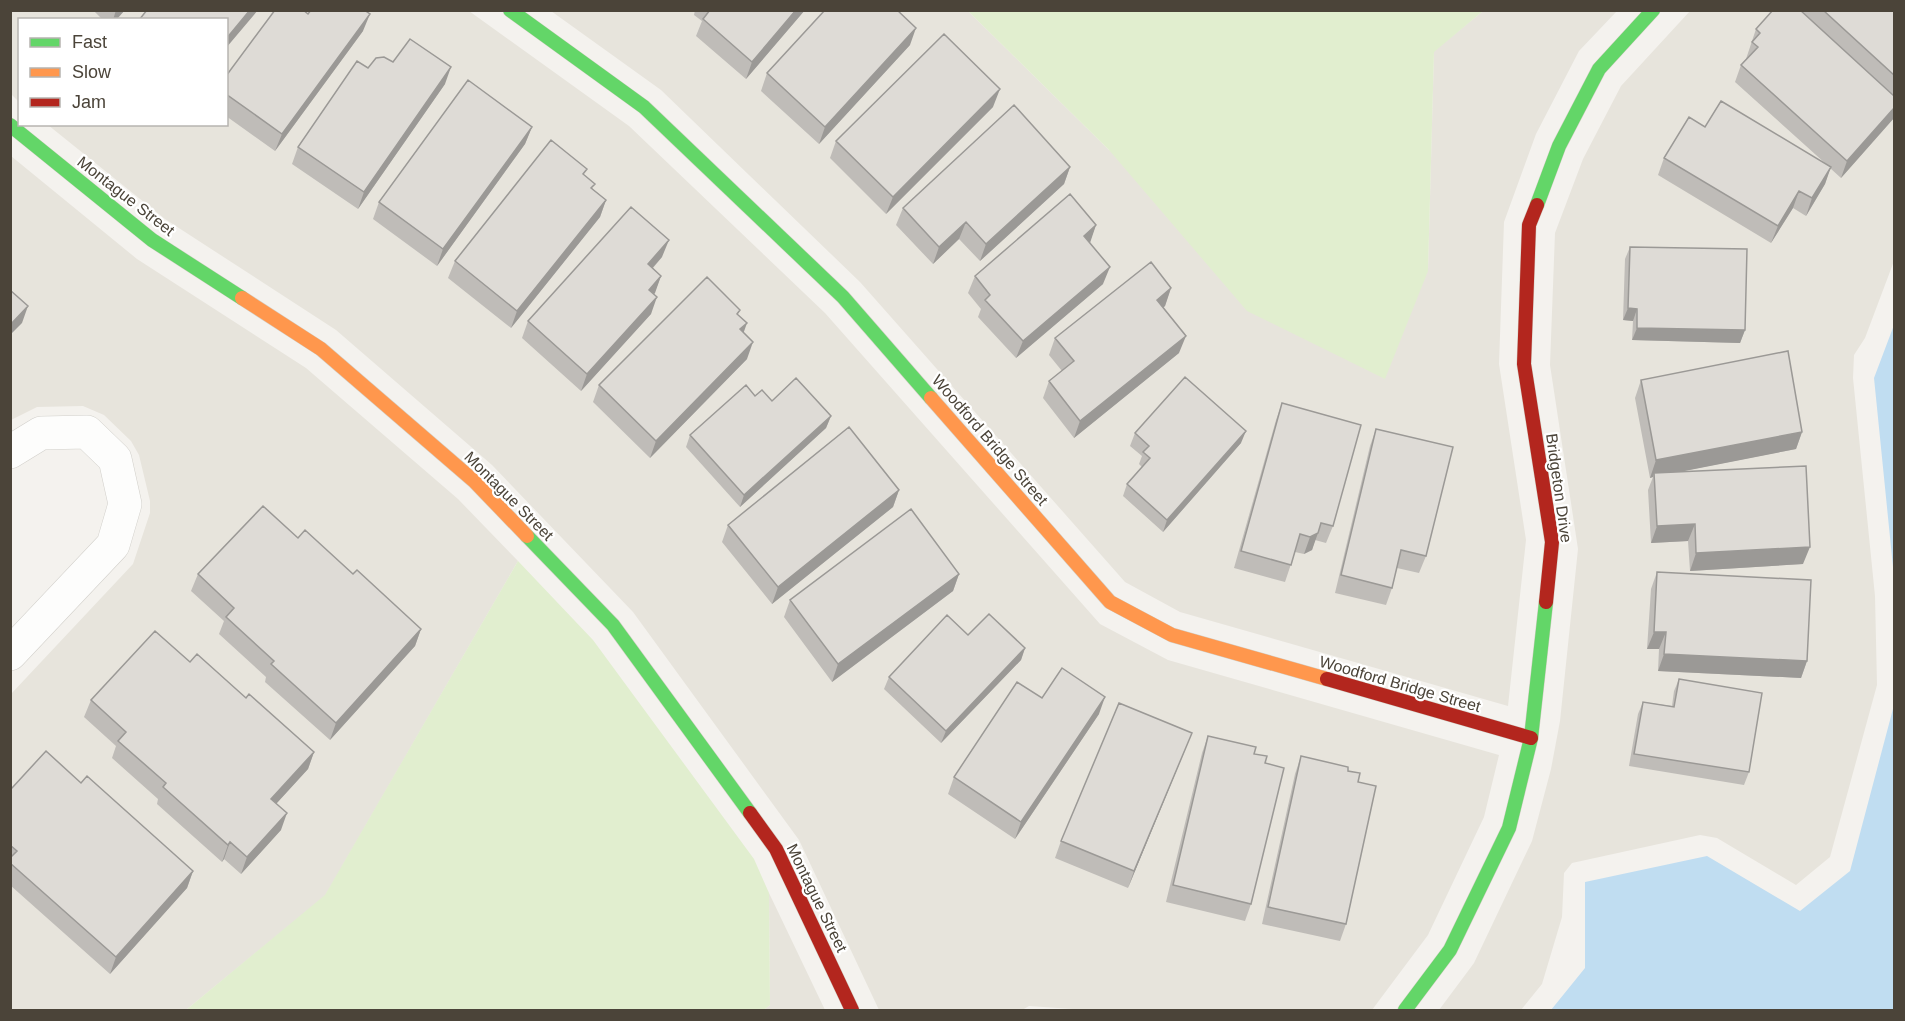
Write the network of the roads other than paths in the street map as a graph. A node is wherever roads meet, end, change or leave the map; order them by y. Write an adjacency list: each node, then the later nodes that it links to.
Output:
1 (510, 10): 6 (street, Woodford Bridge Street)
2 (1653, 10): 6 (street, Bridgeton Drive)
3 (10, 125): 7 (street, Montague Street)
4 (10, 452): 5 (street)
5 (10, 654)
6 (1531, 738): 8 (street, Bridgeton Drive)
7 (852, 1011)
8 (1405, 1011)

